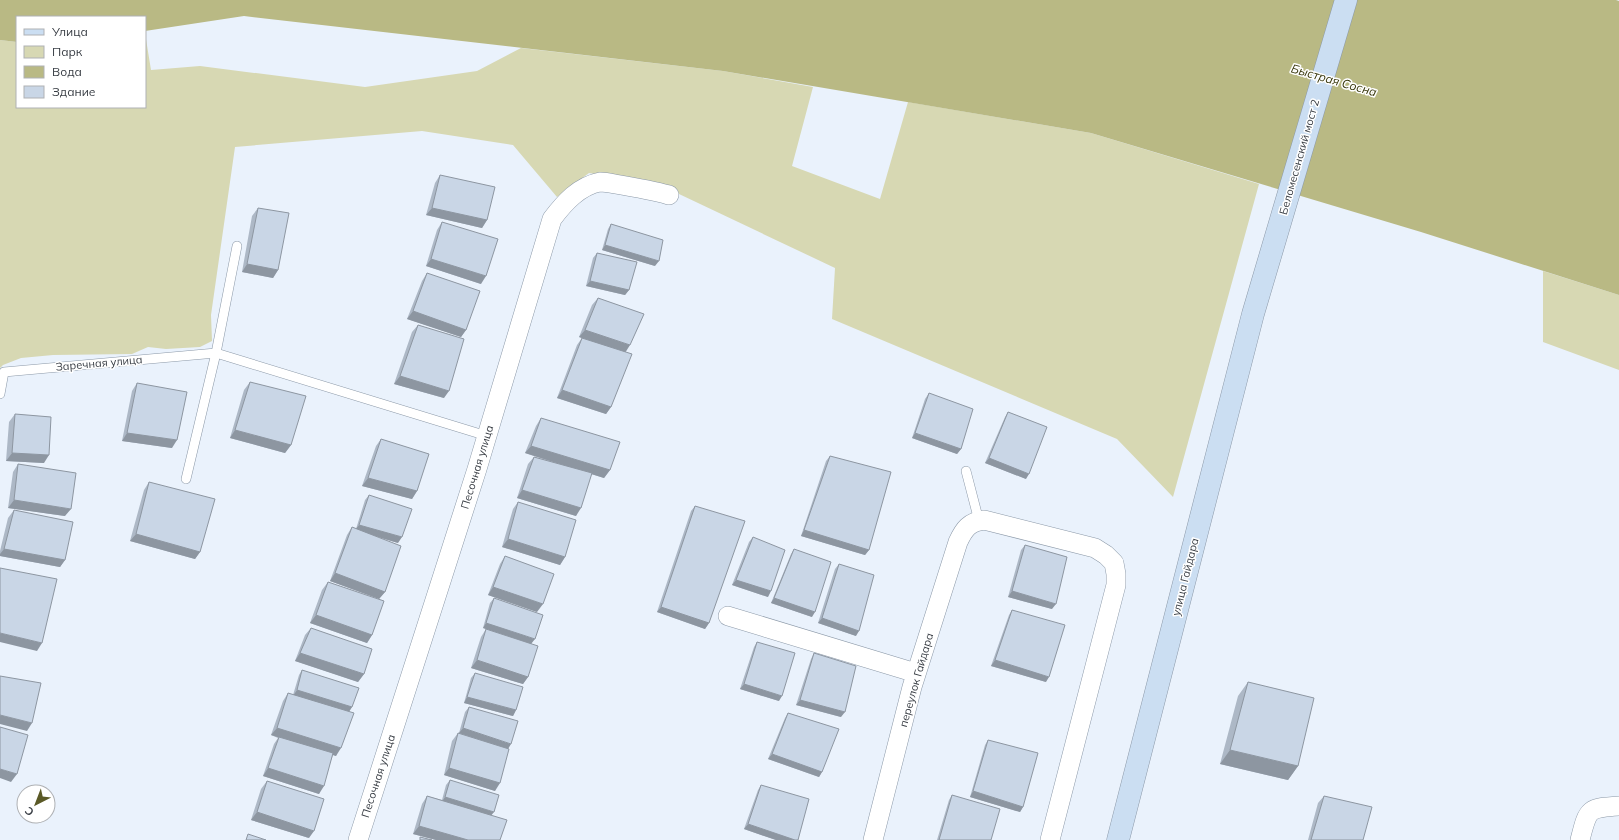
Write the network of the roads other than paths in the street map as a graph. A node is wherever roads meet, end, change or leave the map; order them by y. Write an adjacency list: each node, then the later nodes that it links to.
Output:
1 (1346, 0): 4 (main road, Беломесенский мост 2)
2 (669, 195): 7 (street, Песочная улица)
3 (237, 246): 5 (lane)
4 (1253, 314): 17 (main road, улица Гайдара)
5 (216, 353): 6 (lane, Заречная улица); 7 (lane); 9 (lane)
6 (0, 394)
7 (487, 436): 14 (street, Песочная улица)
8 (966, 471): 10 (lane)
9 (186, 479)
10 (974, 522): 12 (street, переулок Гайдара); 16 (street)
11 (728, 616): 12 (street)
12 (916, 673): 15 (street, переулок Гайдара)
13 (1619, 806): 18 (street)
14 (358, 840)
15 (873, 840)
16 (1050, 840)
17 (1118, 840)
18 (1580, 840)

